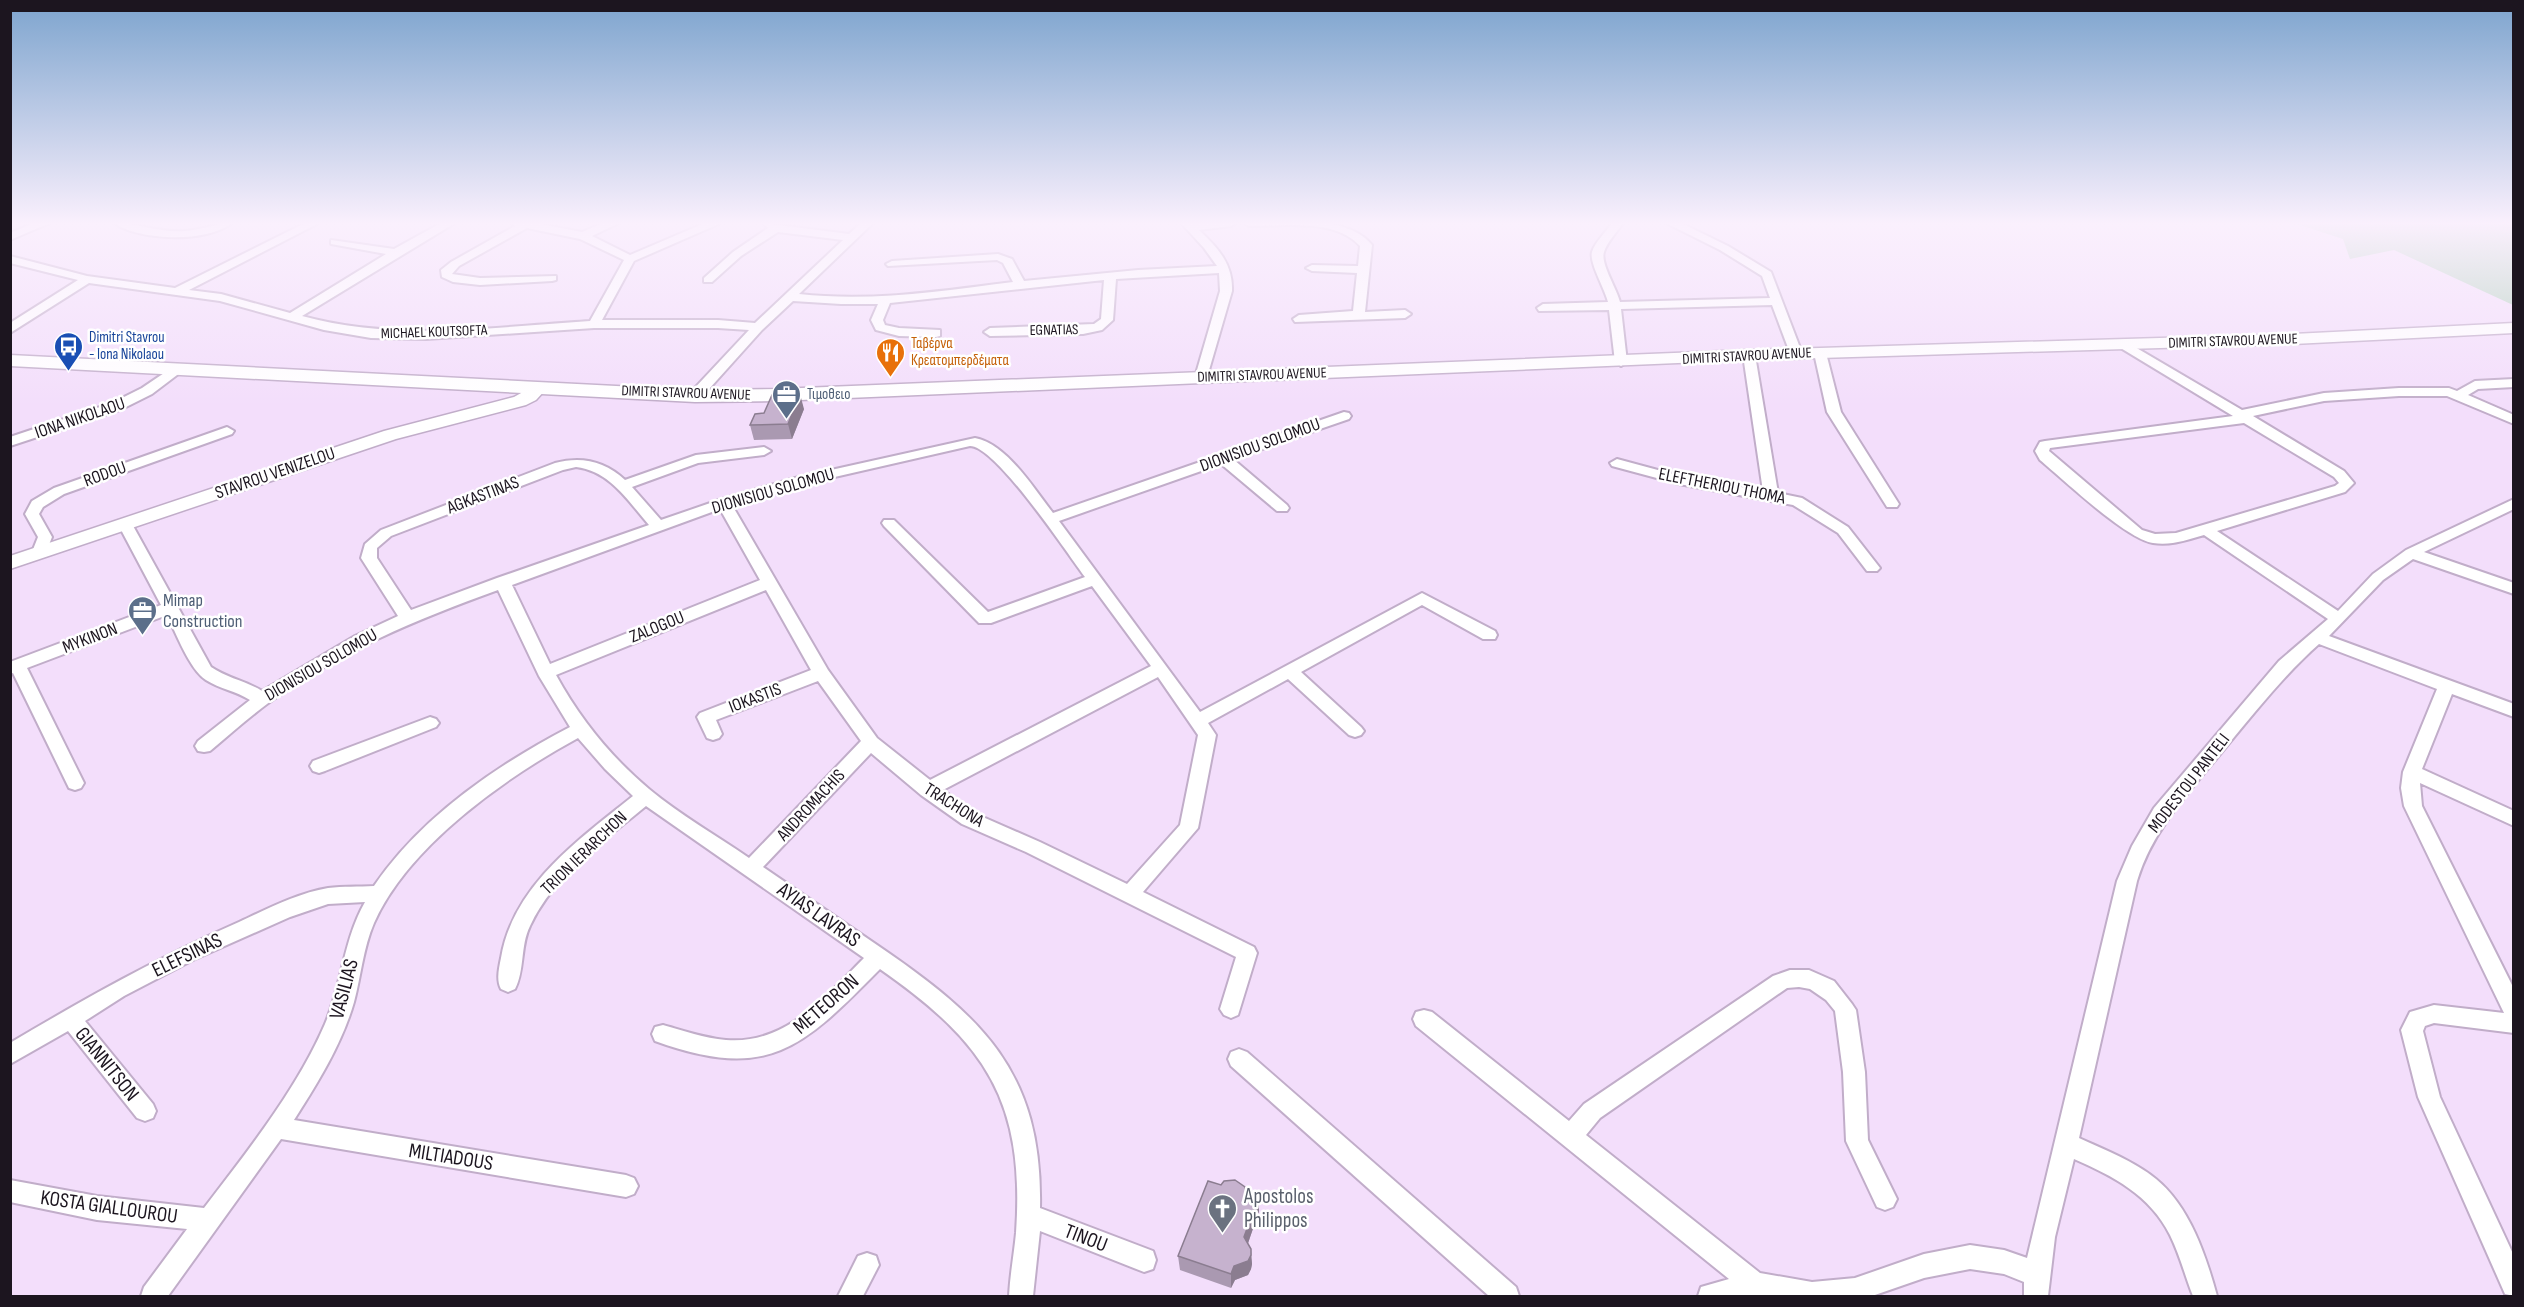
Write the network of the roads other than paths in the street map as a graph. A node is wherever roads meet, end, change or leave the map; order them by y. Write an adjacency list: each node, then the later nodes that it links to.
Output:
1 (79, 284): 23 (street)
2 (125, 284): 14 (street, MICHAEL KOUTSOFTA)
3 (192, 284): 14 (street)
4 (346, 284): 24 (street)
5 (616, 284): 26 (street)
6 (803, 284): 15 (street)
7 (1030, 284): 13 (street)
8 (1110, 284): 30 (street, EGNATIAS)
9 (1226, 284): 39 (street)
10 (1362, 284): 21 (street)
11 (1609, 284): 18 (street)
12 (1770, 284): 17 (street)
13 (1020, 285): 16 (street)
14 (178, 291): 24 (street, MICHAEL KOUTSOFTA)
15 (790, 297): 16 (street); 27 (street)
16 (885, 300): 31 (street)
17 (1775, 301): 18 (street); 33 (street)
18 (1615, 306): 19 (street); 37 (street)
19 (1543, 308)
20 (1405, 314): 21 (street)
21 (1356, 315): 25 (street)
22 (10, 316): 23 (street)
23 (28, 317): 29 (street)
24 (292, 317): 26 (street, MICHAEL KOUTSOFTA)
25 (1299, 319)
26 (594, 324): 27 (street, MICHAEL KOUTSOFTA)
27 (758, 327): 42 (street)
28 (2514, 328): 32 (main road, DIMITRI STAVROU AVENUE)
29 (10, 329)
30 (990, 332)
31 (936, 333)
32 (2123, 344): 34 (main road, DIMITRI STAVROU AVENUE); 45 (street)
33 (1796, 353): 34 (main road, DIMITRI STAVROU AVENUE); 35 (main road, DIMITRI STAVROU AVENUE)
34 (1820, 353): 56 (street)
35 (1749, 355): 37 (main road, DIMITRI STAVROU AVENUE); 53 (street)
36 (10, 360): 38 (main road, DIMITRI STAVROU AVENUE)
37 (1621, 362): 39 (main road, DIMITRI STAVROU AVENUE)
38 (176, 369): 41 (main road, DIMITRI STAVROU AVENUE); 48 (street, IONA NIKOLAOU)
39 (1201, 378): 42 (main road, DIMITRI STAVROU AVENUE)
40 (2514, 383): 43 (street)
41 (539, 388): 42 (main road, DIMITRI STAVROU AVENUE); 60 (street, STAVROU VENIZELOU)
42 (695, 396)
43 (2458, 396): 45 (street); 46 (street)
44 (1344, 416): 50 (street, DIONISIOU SOLOMOU)
45 (2244, 416): 62 (street); 62 (street)
46 (2514, 420)
47 (227, 431): 63 (street, RODOU)
48 (11, 440)
49 (764, 451): 52 (street)
50 (1223, 458): 57 (street); 58 (street, DIONISIOU SOLOMOU)
51 (1617, 463): 53 (street, ELEFTHERIOU THOMA)
52 (621, 486): 61 (street, AGKASTINAS); 72 (street, AGKASTINAS)
53 (1771, 496): 66 (street, ELEFTHERIOU THOMA)
54 (2514, 502): 64 (street, MODESTOU PANTELI)
55 (724, 503): 58 (street, DIONISIOU SOLOMOU); 61 (street, DIONISIOU SOLOMOU); 69 (street, TRACHONA)
56 (1892, 504)
57 (1282, 508)
58 (1050, 519): 67 (street)
59 (889, 523): 67 (street)
60 (125, 524): 63 (street, STAVROU VENIZELOU); 71 (street)
61 (658, 526): 68 (street, DIONISIOU SOLOMOU)
62 (2205, 529): 73 (street)
63 (40, 552): 65 (street, STAVROU VENIZELOU)
64 (2411, 553): 70 (street); 73 (street, MODESTOU PANTELI)
65 (10, 563)
66 (1872, 568)
67 (1093, 580): 77 (street)
68 (502, 581): 72 (street, DIONISIOU SOLOMOU); 79 (street, AYIAS LAVRAS)
69 (768, 583): 79 (street, ZALOGOU); 80 (street, TRACHONA)
70 (2514, 589)
71 (170, 608): 76 (street, MYKINON); 82 (street)
72 (407, 617): 82 (street, DIONISIOU SOLOMOU)
73 (2339, 619): 75 (street, MODESTOU PANTELI)
74 (1489, 635): 78 (street)
75 (2318, 638): 81 (street); 113 (street, MODESTOU PANTELI)
76 (14, 667): 93 (street)
77 (1161, 668): 84 (street); 94 (street)
78 (1290, 671): 84 (street); 87 (street)
79 (547, 672): 86 (street, AYIAS LAVRAS)
80 (821, 673): 88 (street, IOKASTIS); 89 (street, TRACHONA)
81 (2447, 686): 83 (street); 92 (street)
82 (262, 699): 90 (street, DIONISIOU SOLOMOU)
83 (2514, 711)
84 (1198, 722): 99 (street)
85 (430, 723): 91 (street)
86 (581, 729): 95 (street, AYIAS LAVRAS); 98 (street, VASILIAS)
87 (1355, 732)
88 (713, 734)
89 (871, 742): 94 (street, TRACHONA); 97 (street, ANDROMACHIS)
90 (204, 747)
91 (320, 766)
92 (2412, 772): 96 (street); 103 (street)
93 (75, 783)
94 (927, 790): 99 (street, TRACHONA)
95 (645, 796): 97 (street, AYIAS LAVRAS); 101 (street, TRION IERARCHON)
96 (2514, 819)
97 (751, 868): 100 (street, AYIAS LAVRAS)
98 (378, 894): 104 (street, ELEFSINAS); 111 (street, VASILIAS)
99 (1129, 895): 102 (street, TRACHONA)
100 (879, 957): 107 (street, METEORON); 117 (street, AYIAS LAVRAS)
101 (508, 983)
102 (1231, 1009)
103 (2514, 1012)
104 (69, 1017): 108 (street, ELEFSINAS); 110 (street, GIANNITSON)
105 (1424, 1019): 112 (street)
106 (2514, 1024): 123 (street)
107 (663, 1034)
108 (10, 1054)
109 (1239, 1059): 127 (street)
110 (145, 1111)
111 (276, 1128): 114 (street, MILTIADOUS); 118 (street, VASILIAS)
112 (1570, 1136): 116 (street); 121 (street)
113 (2066, 1144): 122 (street, MODESTOU PANTELI); 129 (street)
114 (626, 1186)
115 (10, 1191): 118 (street, KOSTA GIALLOUROU)
116 (1885, 1198)
117 (1028, 1215): 119 (street, TINOU); 126 (street, AYIAS LAVRAS)
118 (208, 1220): 124 (street, VASILIAS)
119 (1144, 1260)
120 (867, 1265): 125 (street)
121 (1755, 1284): 122 (street); 128 (street)
122 (2036, 1285)
123 (2514, 1285)
124 (153, 1296)
125 (850, 1296)
126 (1021, 1296)
127 (1507, 1296)
128 (1710, 1296)
129 (2205, 1296)

